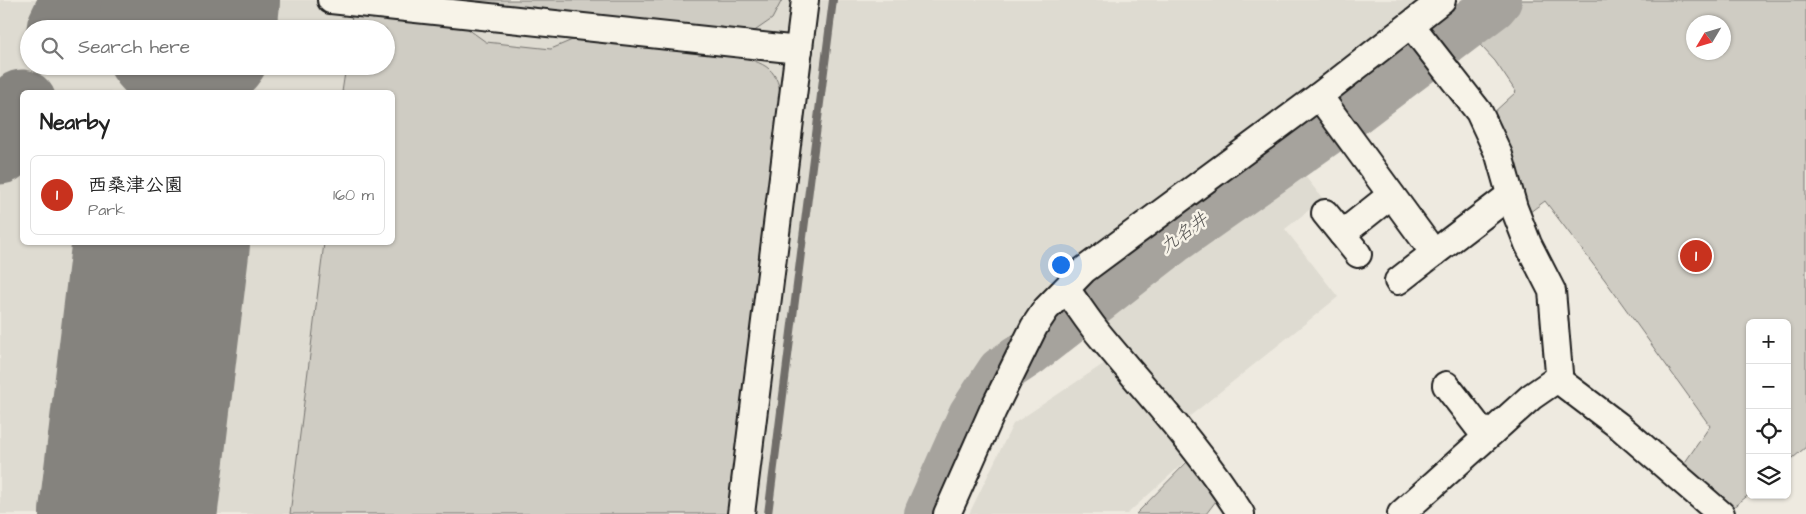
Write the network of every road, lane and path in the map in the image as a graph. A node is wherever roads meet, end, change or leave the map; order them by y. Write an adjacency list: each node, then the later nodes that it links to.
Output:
1 (330, 0): 5 (street)
2 (805, 0): 5 (street)
3 (1442, 0): 4 (street)
4 (1411, 26): 6 (street); 8 (street)
5 (798, 50): 16 (street)
6 (1319, 96): 7 (street); 12 (street)
7 (1391, 195): 9 (street); 10 (street)
8 (1512, 201): 10 (street); 13 (street)
9 (1326, 213)
10 (1434, 253): 11 (street)
11 (1398, 281)
12 (1066, 289): 17 (street); 18 (street)
13 (1557, 379): 15 (street); 20 (street)
14 (1446, 385): 15 (street)
15 (1486, 438): 19 (street)
16 (741, 514)
17 (947, 514)
18 (1241, 514)
19 (1401, 514)
20 (1721, 514)

